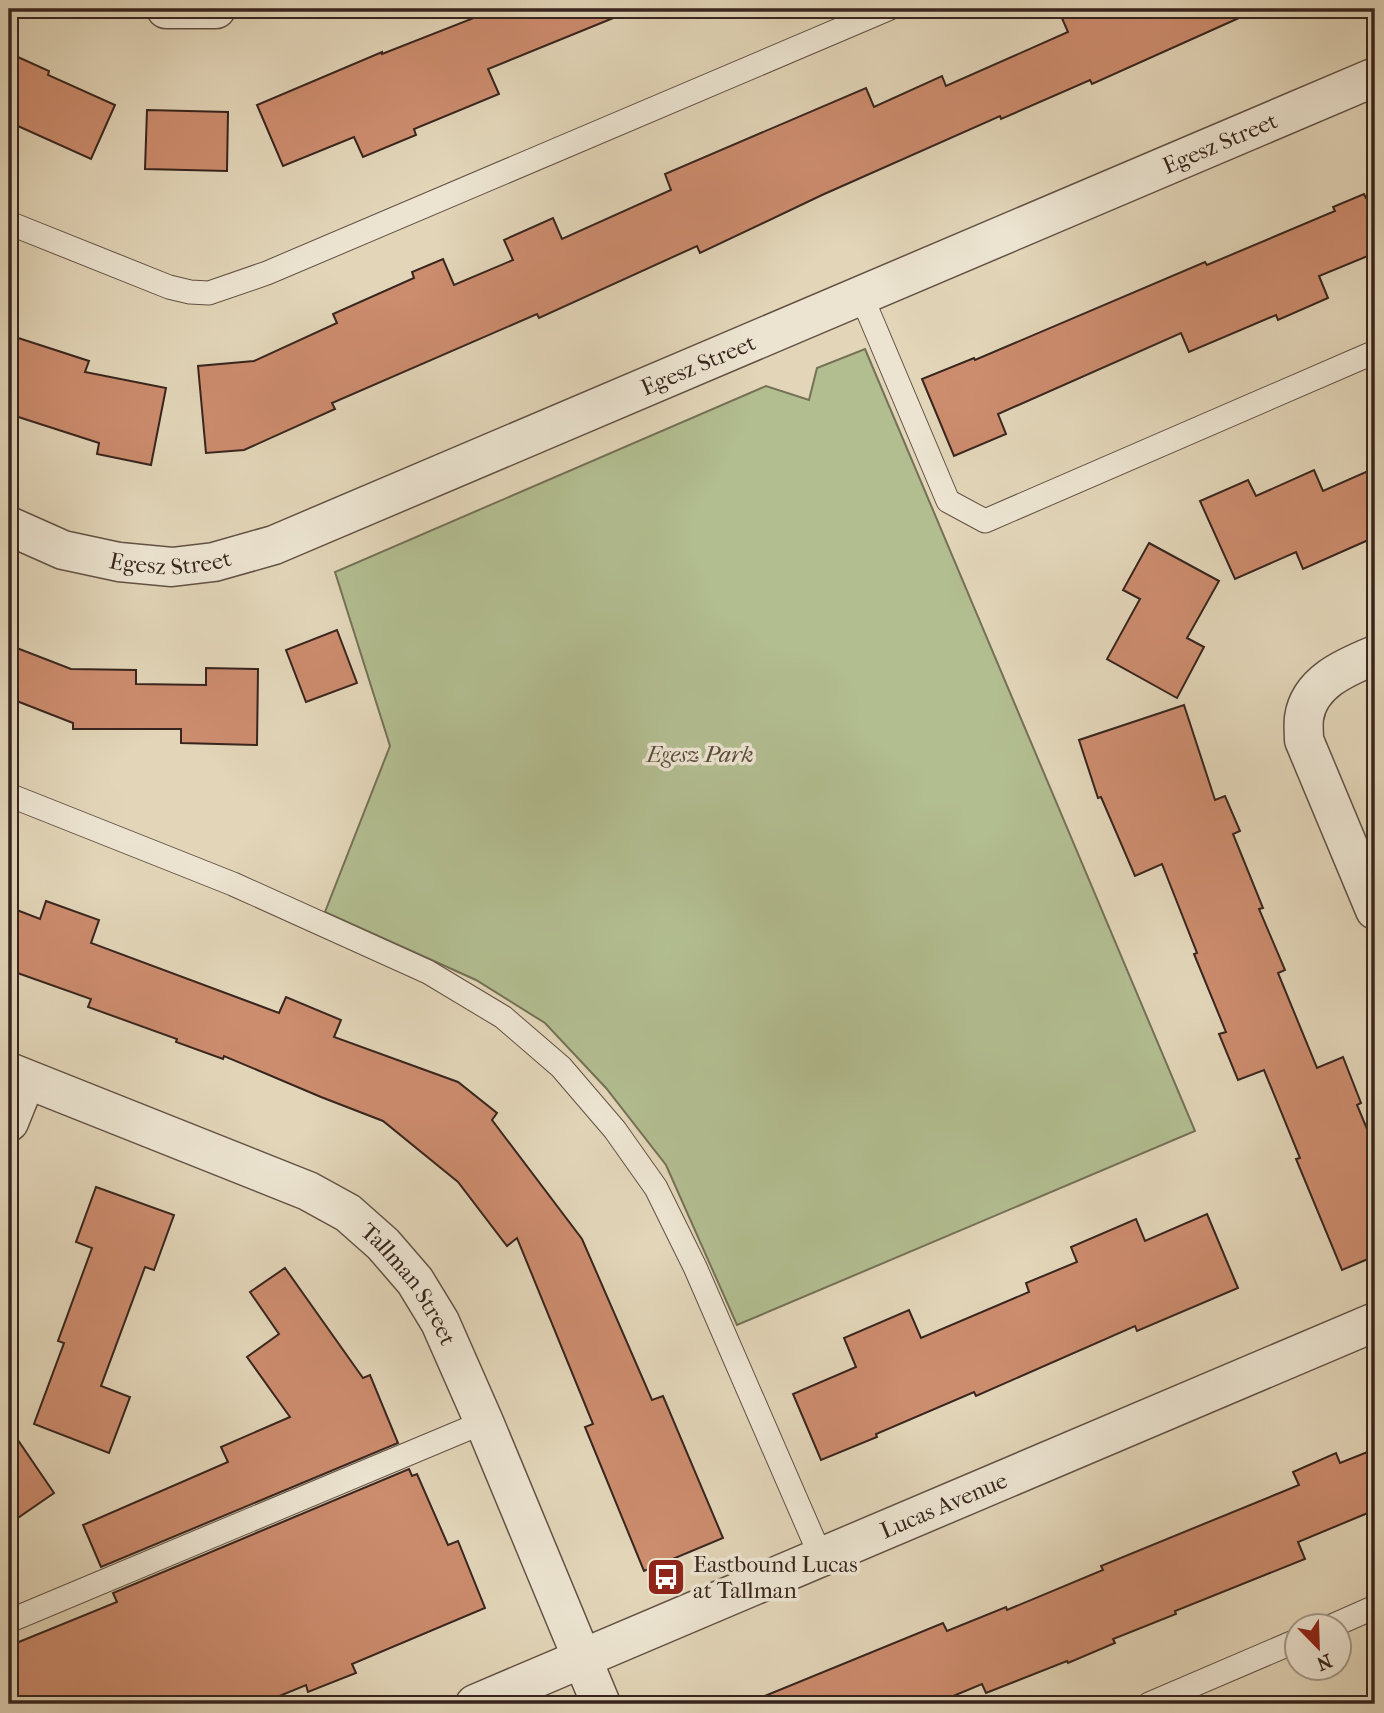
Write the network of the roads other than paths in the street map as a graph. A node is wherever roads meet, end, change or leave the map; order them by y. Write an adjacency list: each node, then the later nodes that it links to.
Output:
1 (166, 9): 2 (street)
2 (216, 9)
3 (888, 9): 5 (lane)
4 (1375, 77): 6 (street, Egesz Street)
5 (9, 223)
6 (860, 295): 7 (lane); 8 (street, Egesz Street)
7 (1375, 352)
8 (9, 526)
9 (1375, 655): 11 (street)
10 (9, 795): 16 (lane)
11 (1375, 910)
12 (18, 1076): 13 (street); 15 (street, Tallman Street)
13 (9, 1122)
14 (1375, 1322): 16 (street, Lucas Avenue)
15 (484, 1422): 19 (lane); 21 (street, Tallman Street)
16 (821, 1557): 21 (street, Lucas Avenue)
17 (1375, 1607): 18 (lane)
18 (1352, 1617)
19 (9, 1621)
20 (1282, 1647): 24 (lane)
21 (582, 1658): 22 (street, Lucas Avenue); 23 (street, Tallman Street)
22 (475, 1704)
23 (601, 1704)
24 (1149, 1704)

